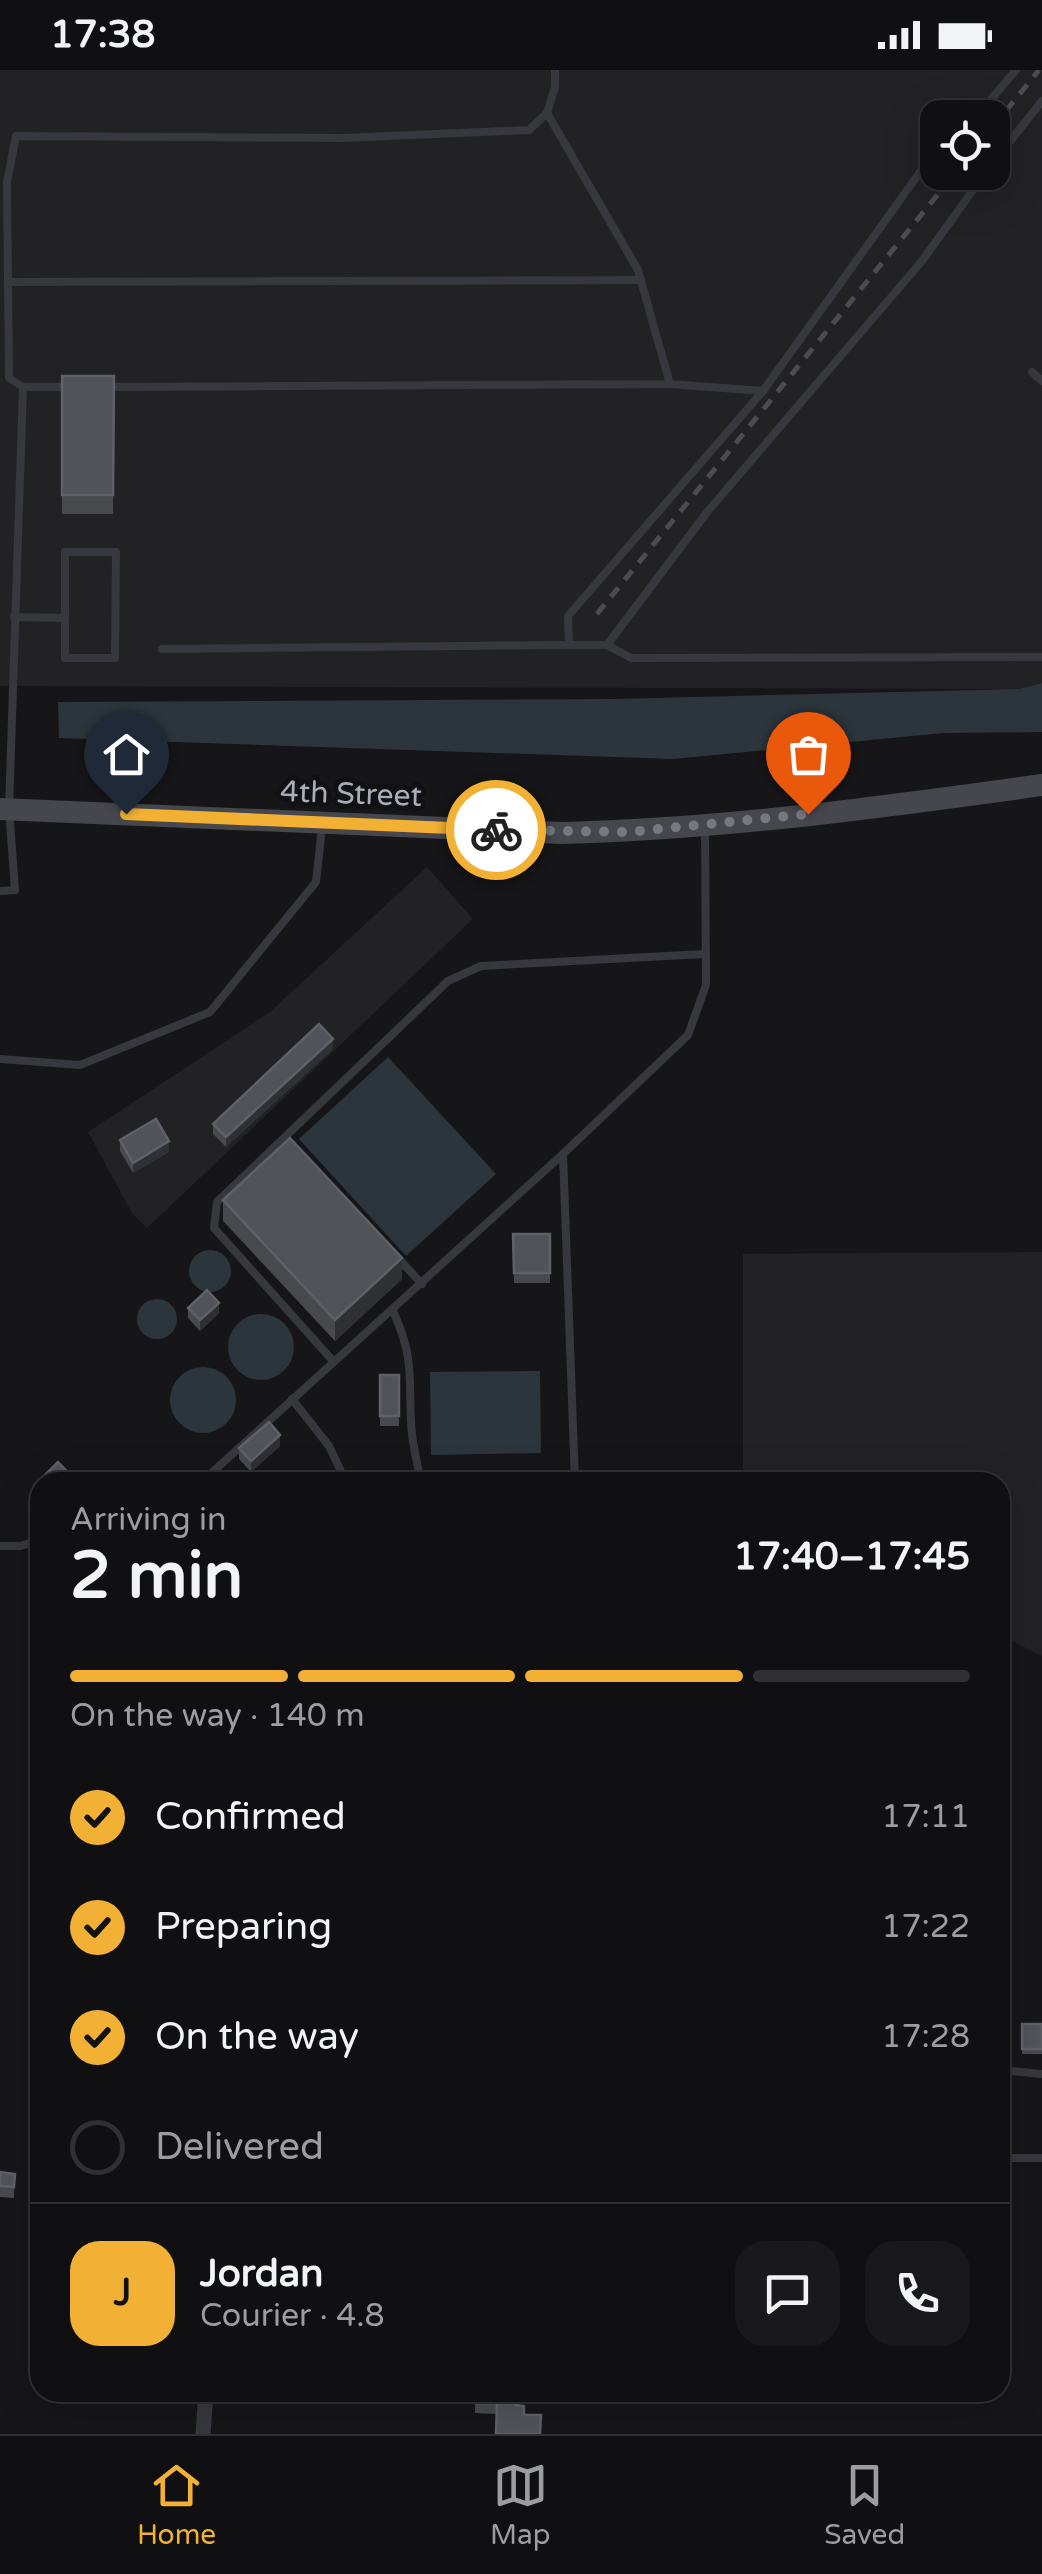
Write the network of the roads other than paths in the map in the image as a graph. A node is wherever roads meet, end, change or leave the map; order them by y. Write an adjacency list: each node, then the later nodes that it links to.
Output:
1 (555, 70): 5 (lane)
2 (1016, 70): 3 (lane)
3 (990, 100)
4 (1042, 101): 6 (lane)
5 (548, 112): 9 (lane); 10 (lane)
6 (1010, 141)
7 (920, 172): 17 (lane)
8 (973, 190): 21 (lane)
9 (641, 280): 10 (lane); 13 (lane)
10 (8, 282): 14 (lane)
11 (1032, 372): 12 (lane)
12 (1042, 381)
13 (670, 384): 16 (lane); 17 (lane)
14 (22, 387): 15 (lane); 18 (lane)
15 (81, 387)
16 (101, 387)
17 (763, 391): 20 (lane)
18 (14, 617): 19 (lane); 27 (lane)
19 (65, 618): 19 (lane)
20 (569, 645): 21 (lane); 22 (lane)
21 (608, 645): 23 (lane)
22 (162, 649)
23 (1042, 657)
24 (1042, 785): 26 (street)
25 (1042, 800): 26 (street)
26 (937, 801): 29 (street, 4th Street)
27 (4, 809): 28 (street, 4th Street); 30 (lane)
28 (322, 822): 29 (street, 4th Street); 32 (lane)
29 (705, 826): 31 (lane)
30 (0, 891)
31 (704, 954): 33 (lane); 37 (lane)
32 (0, 1058)
33 (564, 1154): 35 (lane); 42 (lane)
34 (395, 1255): 35 (lane)
35 (422, 1284): 36 (lane)
36 (393, 1311): 37 (lane); 41 (lane)
37 (334, 1362): 38 (lane)
38 (292, 1399): 39 (lane); 40 (lane)
39 (213, 1472)
40 (342, 1472)
41 (418, 1472)
42 (575, 1472)
43 (30, 1543): 44 (lane)
44 (0, 1546)
45 (1010, 2071): 46 (lane)
46 (1042, 2074)
47 (1010, 2158): 48 (lane)
48 (1042, 2158)
49 (205, 2402): 50 (street)
50 (203, 2434)

